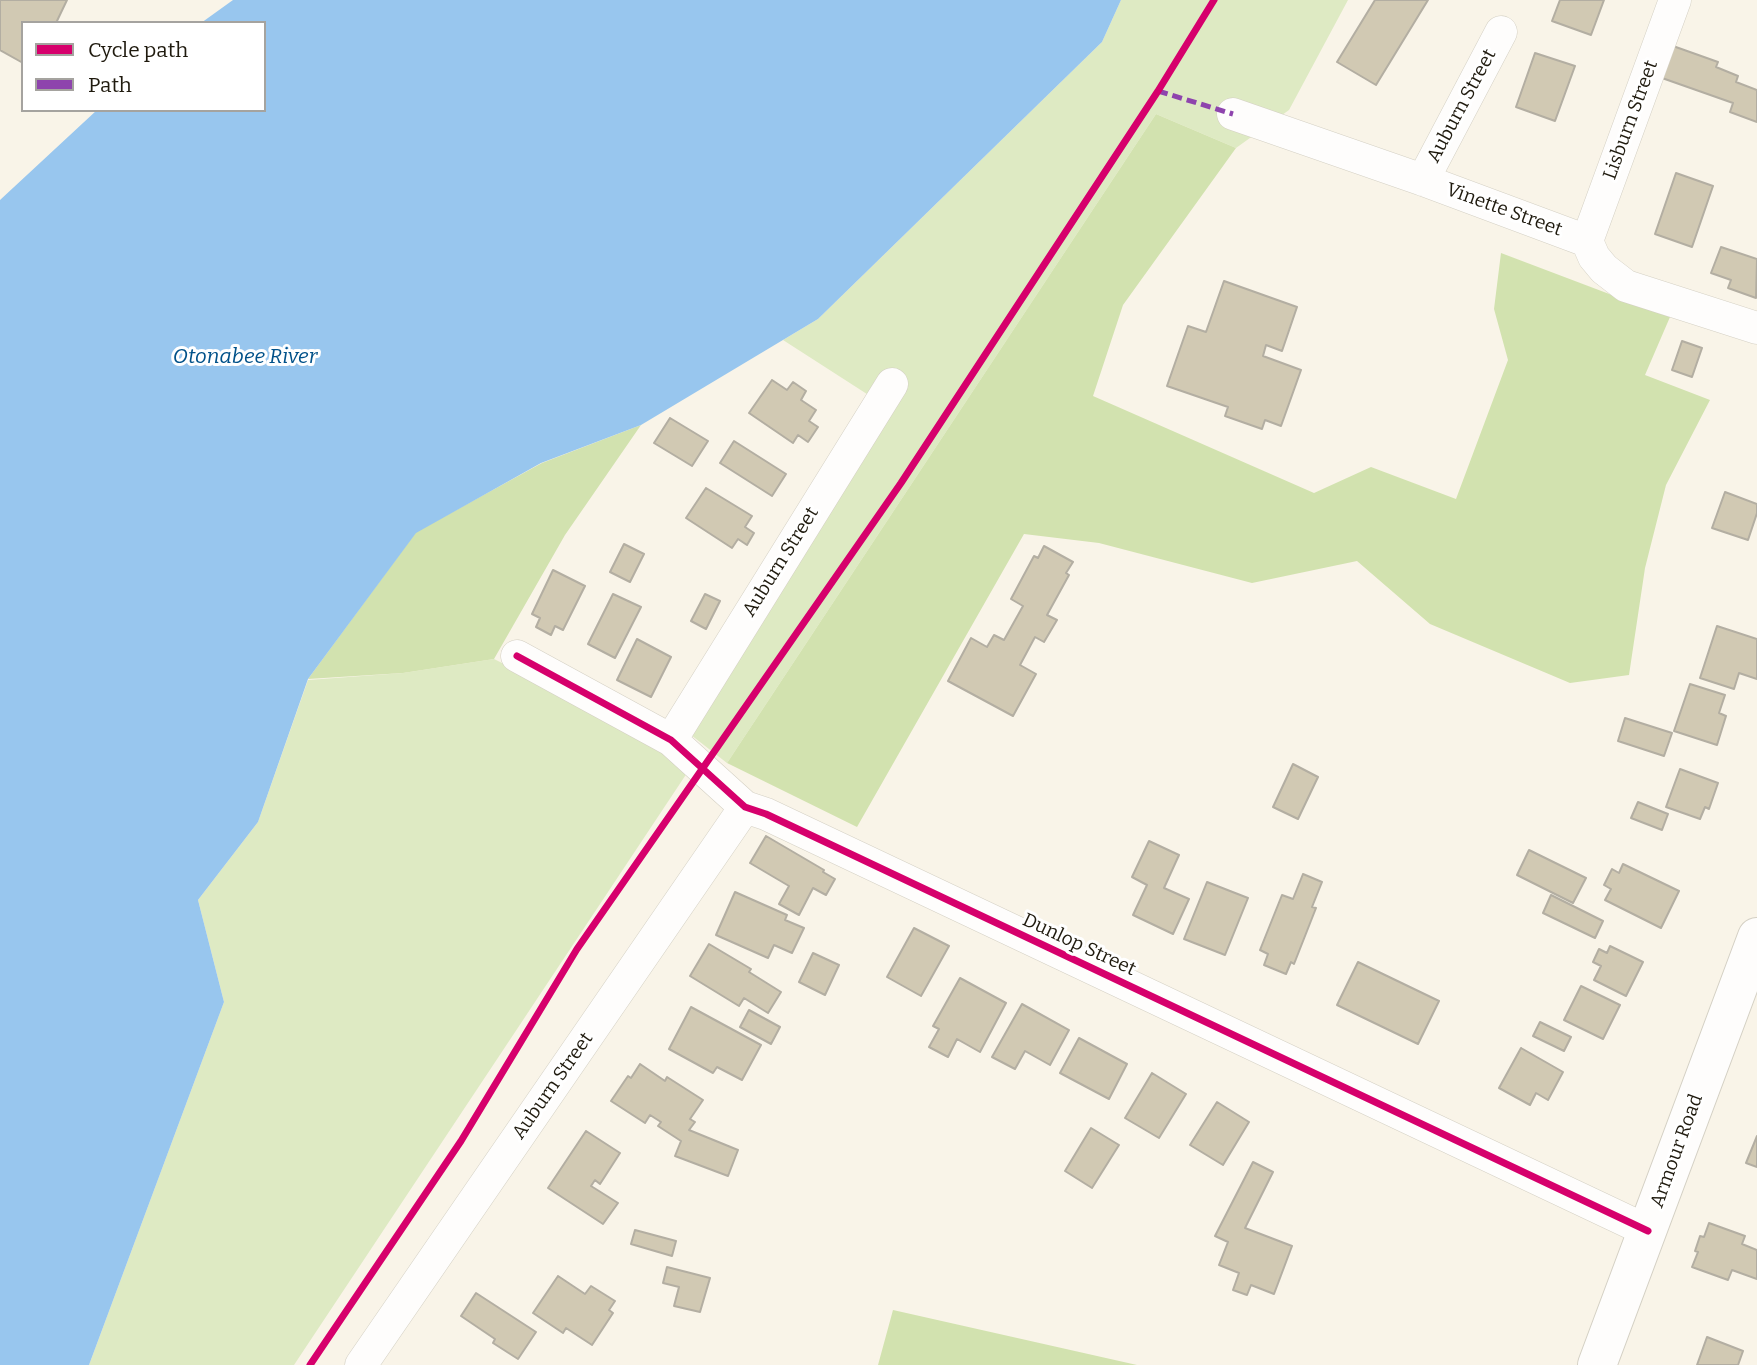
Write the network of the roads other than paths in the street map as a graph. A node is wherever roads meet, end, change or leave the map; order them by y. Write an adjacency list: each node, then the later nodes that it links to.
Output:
1 (1675, 0): 5 (street, Lisburn Street)
2 (1501, 32): 4 (street, Auburn Street)
3 (1233, 114): 4 (street, Vinette Street)
4 (1423, 180): 5 (street, Vinette Street)
5 (1587, 241): 6 (street, Vinette Street)
6 (1757, 328)
7 (892, 384): 9 (street, Auburn Street)
8 (517, 656): 9 (street, Dunlop Street)
9 (671, 740): 10 (street, Dunlop Street)
10 (745, 807): 12 (street, Dunlop Street); 13 (street, Auburn Street)
11 (1757, 937): 12 (main road, Armour Road)
12 (1648, 1231): 14 (main road, Armour Road)
13 (361, 1365)
14 (1597, 1365)

